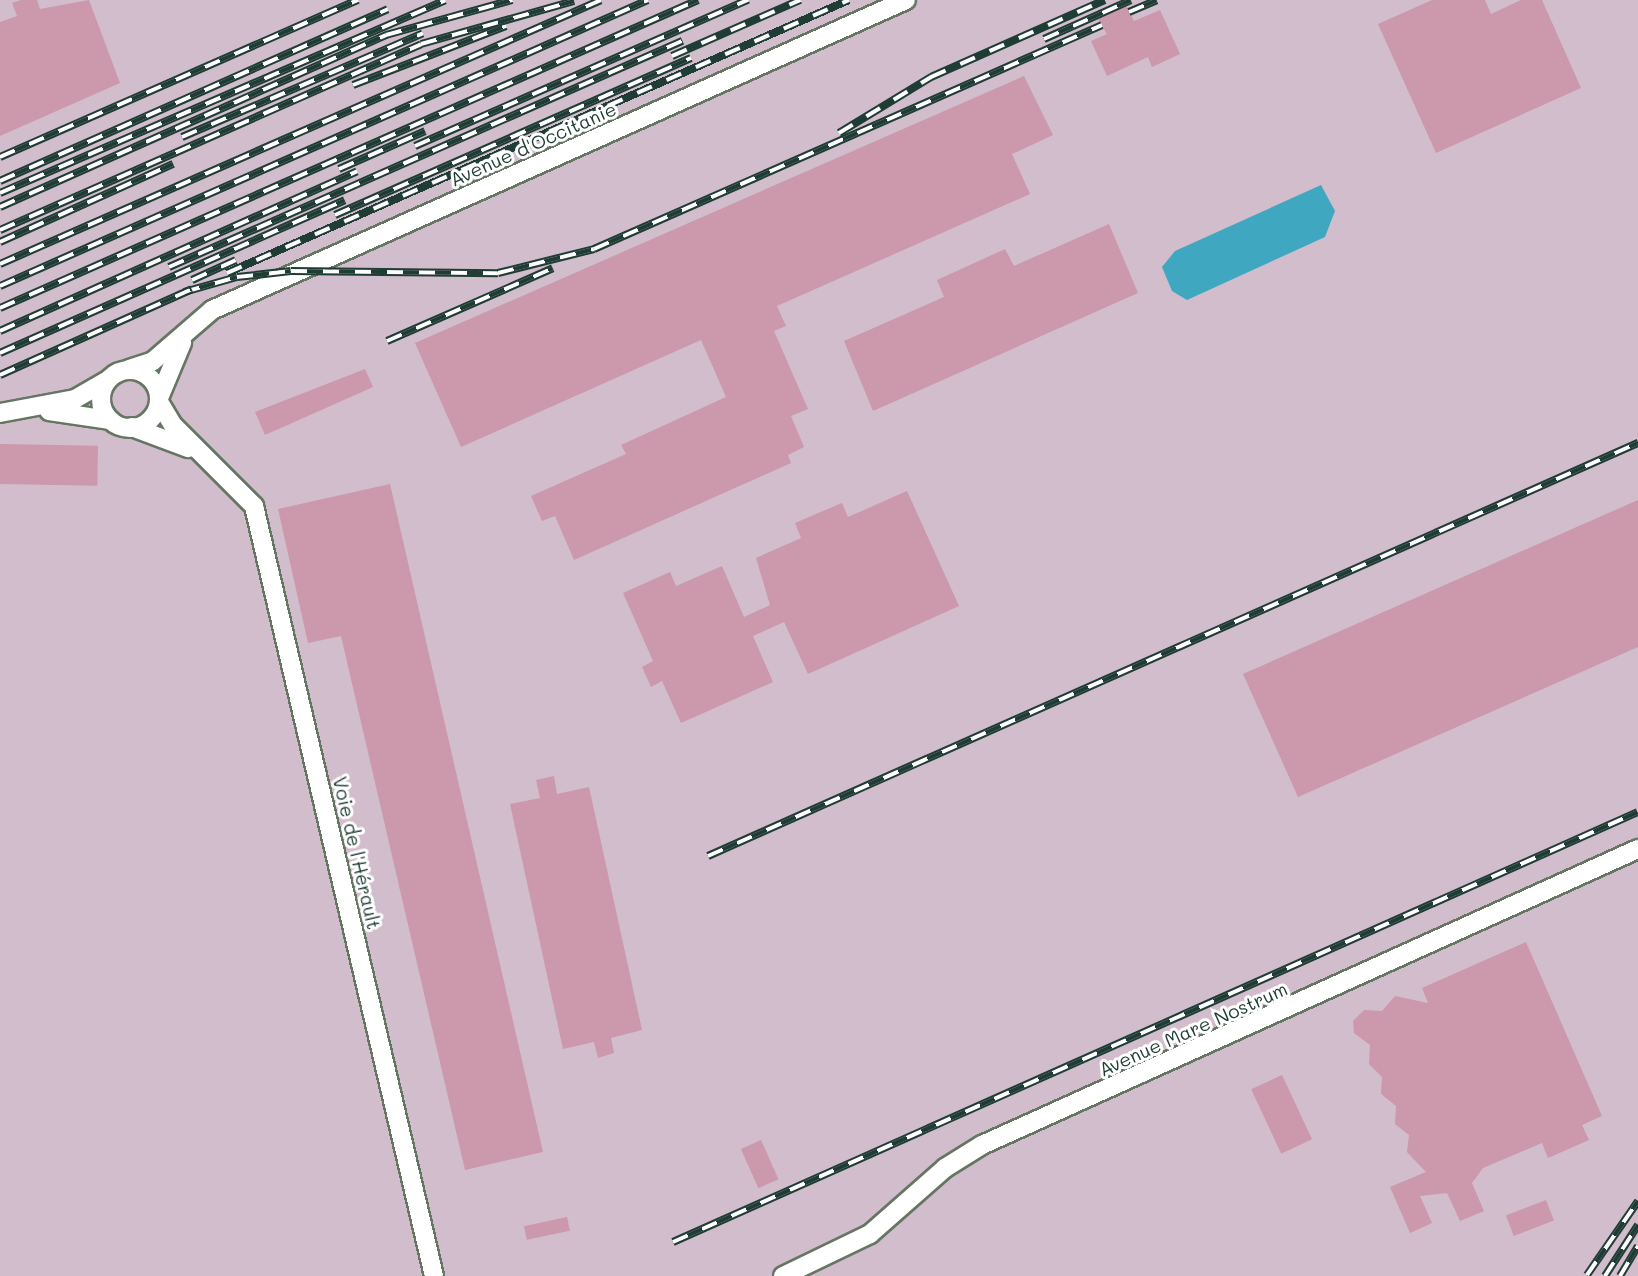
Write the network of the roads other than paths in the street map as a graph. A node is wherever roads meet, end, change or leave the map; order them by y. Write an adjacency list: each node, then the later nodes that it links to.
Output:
1 (906, 0): 2 (street, Avenue d'Occitanie)
2 (185, 337): 3 (street, Avenue d'Occitanie); 5 (street, Avenue d'Occitanie)
3 (129, 369): 4 (street, Avenue d'Occitanie); 5 (street)
4 (106, 381): 6 (street, Avenue d'Occitanie); 8 (street)
5 (159, 400): 9 (street, Avenue d'Occitanie); 10 (street, Voie de l'Hérault)
6 (28, 410): 7 (street, Avenue d'Occitanie); 8 (street, Avenue d'Occitanie)
7 (0, 413)
8 (110, 420): 9 (street, Avenue d'Occitanie)
9 (132, 428): 10 (street)
10 (207, 457): 12 (street, Voie de l'Hérault)
11 (1638, 849): 13 (street, Avenue Mare Nostrum)
12 (434, 1276)
13 (783, 1276)

